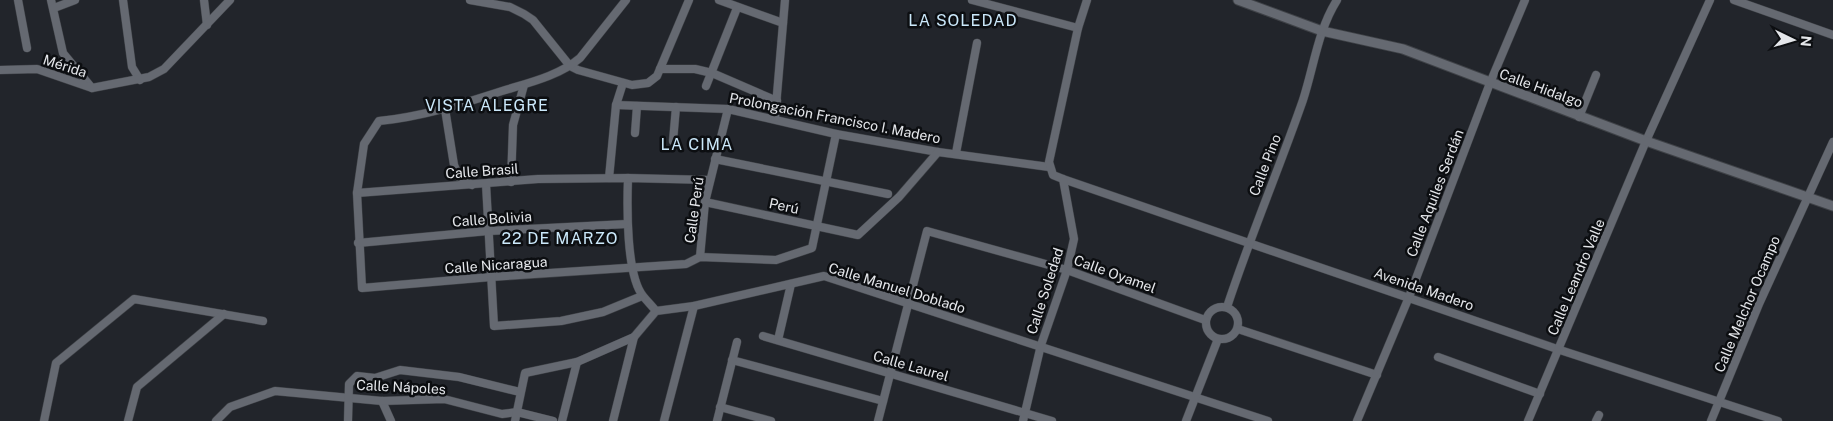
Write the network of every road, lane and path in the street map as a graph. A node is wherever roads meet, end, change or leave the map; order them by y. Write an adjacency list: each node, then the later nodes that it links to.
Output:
1 (18, 0): 26 (street)
2 (75, 0): 18 (street)
3 (123, 0): 32 (street)
4 (204, 0): 21 (street)
5 (230, 0): 21 (street)
6 (470, 0): 27 (street)
7 (626, 0): 27 (street)
8 (688, 0): 29 (street)
9 (719, 0): 19 (street)
10 (785, 0): 20 (street)
11 (972, 0): 22 (street)
12 (1087, 0): 22 (street)
13 (1238, 0): 23 (street, Calle Hidalgo)
14 (1338, 0): 23 (street, Calle Pino)
15 (1525, 0): 33 (street, Calle Aquiles Serdán)
16 (1710, 0): 49 (street, Calle Leandro Valle)
17 (1734, 0): 24 (street)
18 (52, 4): 37 (street)
19 (737, 8): 20 (street); 30 (street)
20 (783, 23): 38 (street)
21 (207, 25): 32 (street)
22 (1078, 28): 54 (street)
23 (1322, 31): 33 (street, Calle Hidalgo); 72 (street, Calle Pino)
24 (1833, 35)
25 (977, 43): 52 (street)
26 (27, 48)
27 (574, 68): 34 (street); 35 (street)
28 (0, 70): 37 (street, Mérida)
29 (660, 70): 30 (street); 34 (street)
30 (712, 73): 36 (street); 38 (street)
31 (1596, 75): 44 (street)
32 (140, 80): 37 (street)
33 (1490, 83): 44 (street, Calle Hidalgo); 79 (street, Calle Aquiles Serdán)
34 (623, 84): 39 (street)
35 (524, 85): 42 (street); 60 (street)
36 (706, 86)
37 (92, 88)
38 (777, 101): 45 (street)
39 (616, 105): 40 (street, Prolongación Francisco I. Madero); 55 (street)
40 (637, 106): 41 (street, Prolongación Francisco I. Madero); 46 (street)
41 (676, 108): 43 (street, Prolongación Francisco I. Madero); 48 (street)
42 (445, 109): 62 (street); 63 (street)
43 (728, 109): 45 (street, Prolongación Francisco I. Madero); 53 (street, Calle Perú)
44 (1579, 116): 49 (street, Calle Hidalgo)
45 (775, 118): 47 (street, Prolongación Francisco I. Madero)
46 (635, 132)
47 (836, 134): 51 (street, Prolongación Francisco I. Madero); 59 (street)
48 (673, 141)
49 (1646, 141): 65 (street, Calle Hidalgo); 94 (street, Calle Leandro Valle)
50 (1833, 142): 65 (street, Calle Melchor Ocampo)
51 (938, 152): 52 (street, Prolongación Francisco I. Madero); 69 (street, Perú)
52 (956, 153): 54 (street, Prolongación Francisco I. Madero)
53 (715, 159): 58 (street, Calle Perú); 59 (street)
54 (1049, 167): 57 (street)
55 (609, 178): 56 (street, Calle Brasil); 60 (street, Calle Brasil)
56 (628, 178): 58 (street, Calle Brasil); 68 (street)
57 (1063, 178): 72 (street, Avenida Madero); 75 (street, Calle Soledad)
58 (710, 180): 66 (street, Calle Perú)
59 (826, 181): 64 (street); 69 (street)
60 (511, 182): 61 (street, Calle Brasil)
61 (486, 184): 62 (street, Calle Brasil); 70 (street)
62 (472, 185): 63 (street, Calle Brasil)
63 (357, 193): 71 (street)
64 (888, 194)
65 (1807, 198): 67 (street, Calle Hidalgo); 106 (street, Calle Melchor Ocampo)
66 (706, 202): 69 (street, Perú); 73 (street, Calle Perú)
67 (1833, 206)
68 (627, 224): 70 (street, Calle Bolivia); 74 (street)
69 (816, 225): 73 (street)
70 (488, 231): 71 (street, Calle Bolivia); 76 (street)
71 (358, 243): 76 (street, Calle Nicaragua)
72 (1248, 243): 79 (street, Avenida Madero); 82 (street, Calle Pino)
73 (700, 257): 74 (street, Calle Nicaragua)
74 (633, 268): 76 (street, Calle Nicaragua); 78 (street)
75 (1067, 270): 80 (street, Calle Oyamel); 85 (street, Calle Oyamel); 93 (street, Calle Soledad)
76 (491, 277): 78 (street)
77 (791, 284): 80 (street, Calle Manuel Doblado); 81 (street, Calle Manuel Doblado); 91 (street)
78 (644, 297): 83 (street)
79 (1409, 297): 94 (street, Avenida Madero); 99 (street, Calle Aquiles Serdán)
80 (908, 303): 93 (street, Calle Manuel Doblado); 98 (street)
81 (694, 306): 83 (street, Calle Manuel Doblado); 119 (street)
82 (1227, 307): 85 (street); 87 (street)
83 (654, 309): 89 (street)
84 (224, 314): 86 (street); 110 (street); 111 (street)
85 (1205, 320): 90 (street)
86 (263, 321)
87 (1238, 330): 90 (street); 99 (street)
88 (763, 336): 91 (street, Calle Laurel)
89 (634, 337): 97 (street); 118 (street)
90 (1218, 339): 103 (street)
91 (778, 340): 98 (street, Calle Laurel)
92 (737, 342): 96 (street)
93 (1041, 345): 103 (street, Calle Manuel Doblado); 109 (street, Calle Soledad)
94 (1560, 350): 101 (street, Calle Leandro Valle); 106 (street, Avenida Madero)
95 (1438, 357): 101 (street)
96 (732, 360): 105 (street); 107 (street)
97 (577, 362): 100 (street); 117 (street)
98 (890, 373): 105 (street); 109 (street, Calle Laurel)
99 (1377, 375): 127 (street, Calle Aquiles Serdán)
100 (520, 392): 102 (street); 108 (street)
101 (1540, 394): 128 (street, Calle Leandro Valle)
102 (350, 397): 104 (street, Calle Nápoles); 112 (street, Calle Nápoles); 113 (street)
103 (1194, 398): 125 (street); 126 (street, Calle Manuel Doblado)
104 (382, 401): 108 (street, Calle Nápoles); 114 (street)
105 (883, 401): 122 (street)
106 (1719, 401): 129 (street, Calle Melchor Ocampo); 130 (street, Avenida Madero)
107 (720, 407): 120 (street); 121 (street)
108 (517, 412): 115 (street); 116 (street, Calle Nápoles)
109 (1025, 412): 123 (street, Calle Soledad); 124 (street, Calle Laurel)
110 (44, 421)
111 (128, 421)
112 (216, 421)
113 (348, 421)
114 (390, 421)
115 (515, 421)
116 (553, 421)
117 (562, 421)
118 (613, 421)
119 (664, 421)
120 (717, 421)
121 (771, 421)
122 (878, 421)
123 (1023, 421)
124 (1052, 421)
125 (1186, 421)
126 (1268, 421)
127 (1357, 421)
128 (1528, 421)
129 (1711, 421)
130 (1778, 421)

